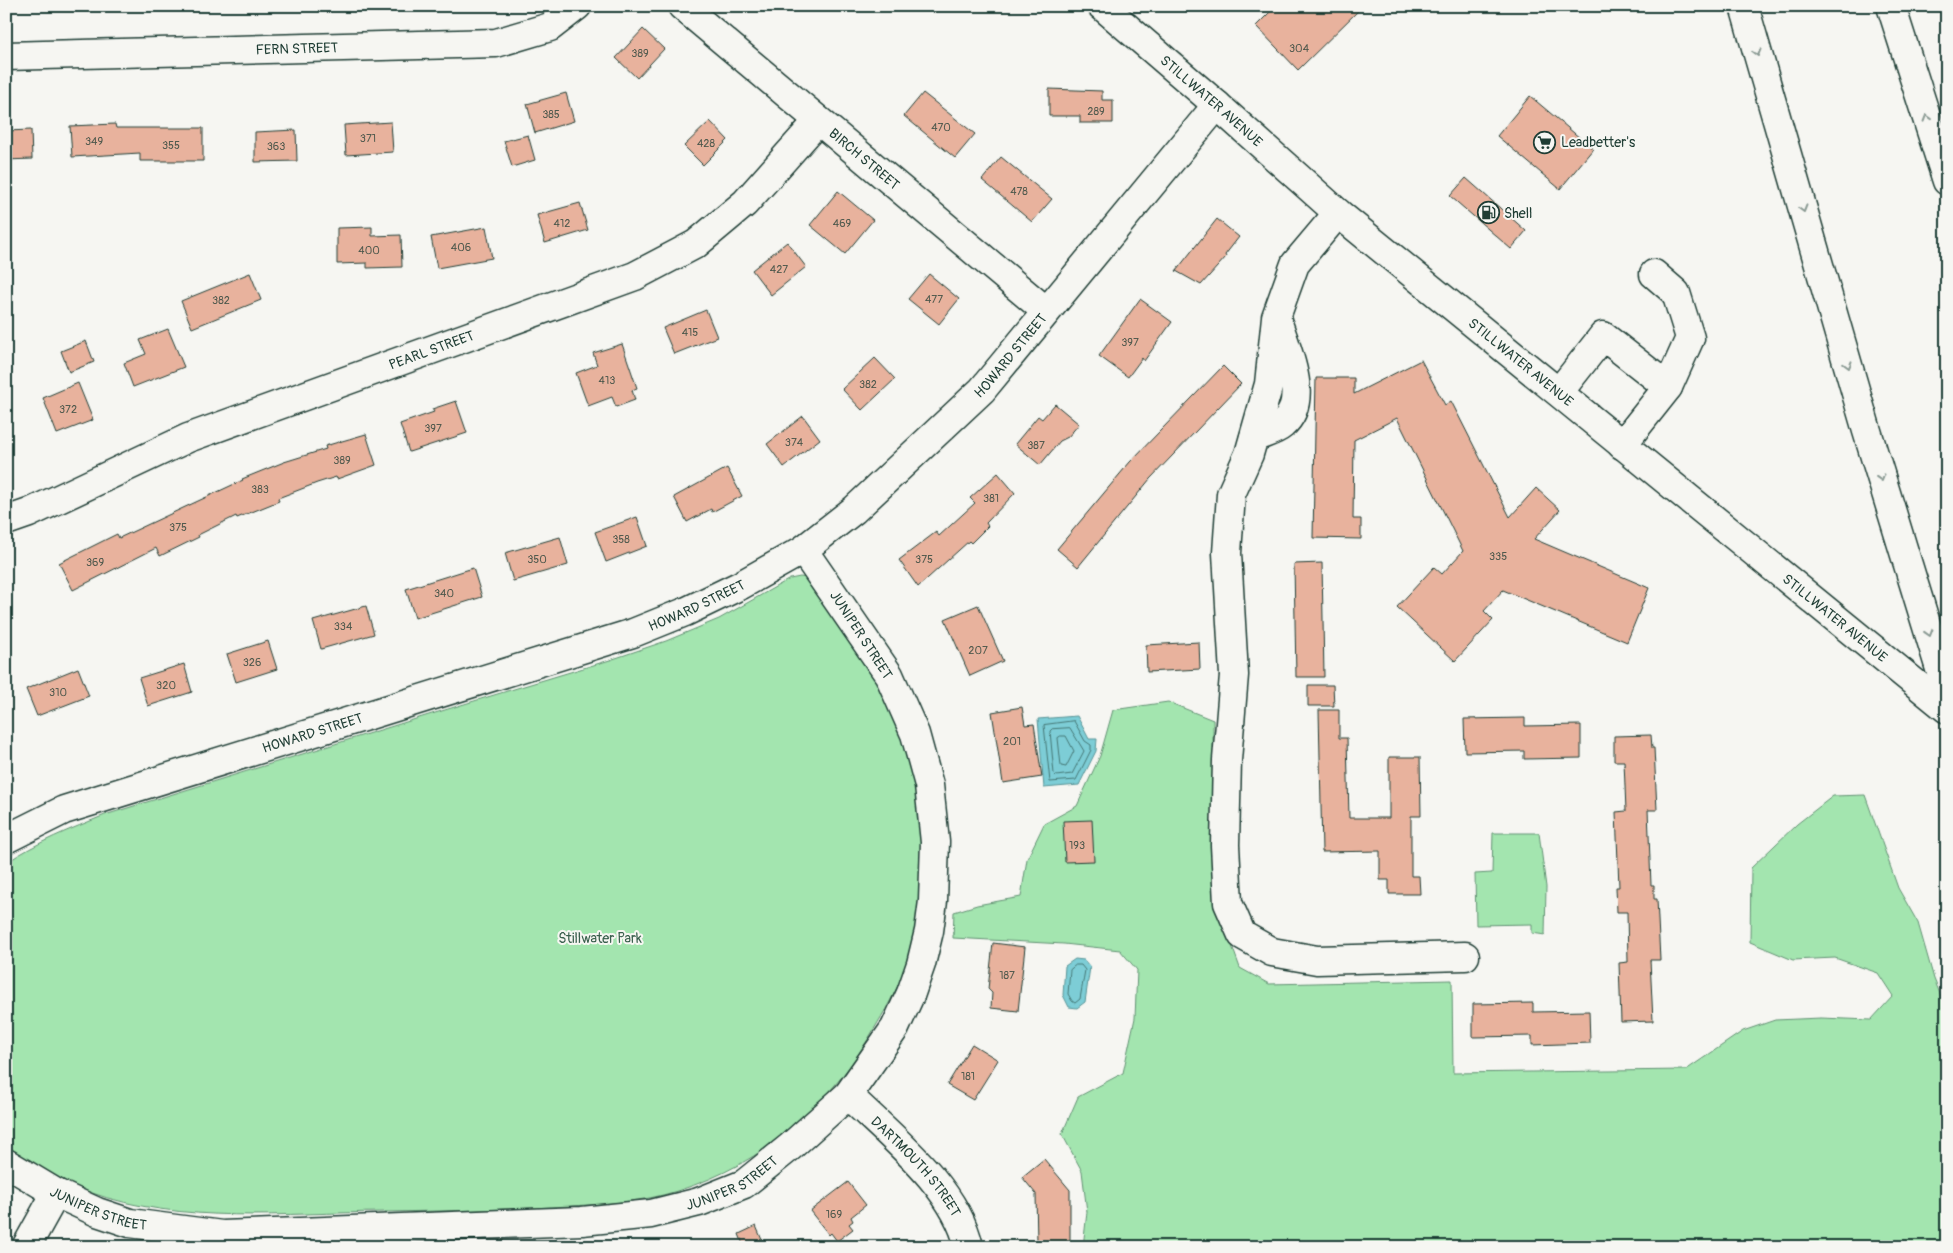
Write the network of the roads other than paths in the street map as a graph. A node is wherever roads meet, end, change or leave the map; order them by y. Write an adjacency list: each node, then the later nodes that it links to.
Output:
1 (578, 6): 6 (main road, FERN STREET)
2 (682, 6): 8 (main road, BIRCH STREET)
3 (1102, 6): 7 (main road, STILLWATER AVENUE)
4 (1744, 6): 18 (main road, one-way to 18)
5 (1891, 6): 9 (main road, one-way to 5)
6 (6, 56)
7 (1217, 105): 10 (main road, STILLWATER AVENUE); 12 (main road, HOWARD STREET)
8 (818, 121): 12 (main road, BIRCH STREET); 16 (main road, PEARL STREET)
9 (1947, 181)
10 (1338, 213): 14 (main road, STILLWATER AVENUE); 21 (main road)
11 (1654, 274): 13 (main road)
12 (1046, 311): 17 (main road, HOWARD STREET)
13 (1668, 388): 14 (main road); 15 (main road)
14 (1558, 392): 15 (main road, STILLWATER AVENUE)
15 (1622, 445): 19 (main road, STILLWATER AVENUE)
16 (6, 521)
17 (803, 550): 20 (main road, HOWARD STREET); 22 (main road, JUNIPER STREET)
18 (1947, 692)
19 (1947, 709)
20 (6, 839)
21 (1465, 956)
22 (848, 1095): 24 (main road, JUNIPER STREET); 26 (main road, DARTMOUTH STREET)
23 (6, 1163): 24 (main road, JUNIPER STREET)
24 (56, 1193): 25 (main road)
25 (26, 1247)
26 (968, 1247)

